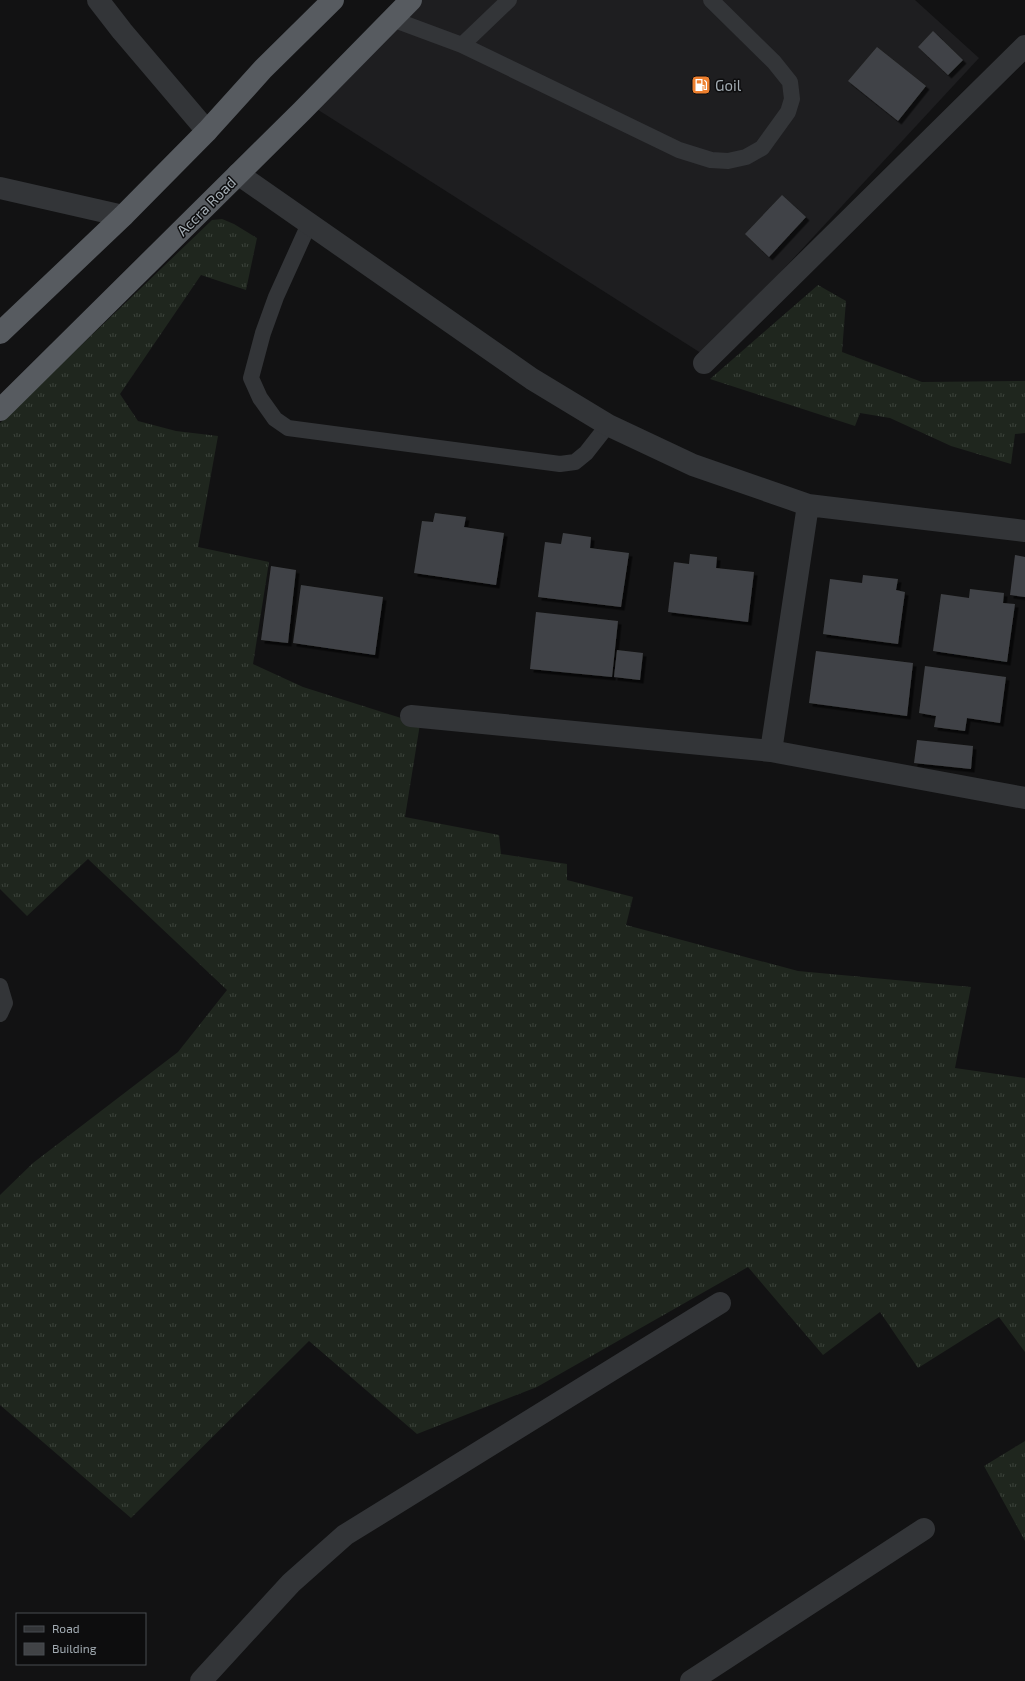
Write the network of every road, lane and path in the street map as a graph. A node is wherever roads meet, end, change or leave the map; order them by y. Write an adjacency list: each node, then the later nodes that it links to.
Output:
1 (98, 0): 9 (street)
2 (333, 0): 9 (highway)
3 (411, 0): 6 (highway, Accra Road)
4 (509, 0): 7 (lane)
5 (711, 0): 7 (lane)
6 (392, 19): 7 (lane); 10 (highway, Accra Road)
7 (462, 45)
8 (1025, 46): 15 (street)
9 (207, 131): 12 (highway)
10 (238, 174): 13 (street); 16 (highway, Accra Road)
11 (0, 188): 12 (street)
12 (123, 216): 14 (highway)
13 (309, 224): 17 (street); 17 (lane)
14 (0, 333)
15 (704, 363)
16 (0, 410)
17 (608, 425): 18 (street)
18 (808, 505): 19 (street); 21 (street)
19 (1025, 531)
20 (411, 716): 21 (street)
21 (771, 751): 22 (street)
22 (1025, 798)
23 (0, 986): 24 (lane)
24 (0, 1014)
25 (720, 1302): 27 (street)
26 (924, 1529): 28 (street)
27 (201, 1681)
28 (691, 1681)

